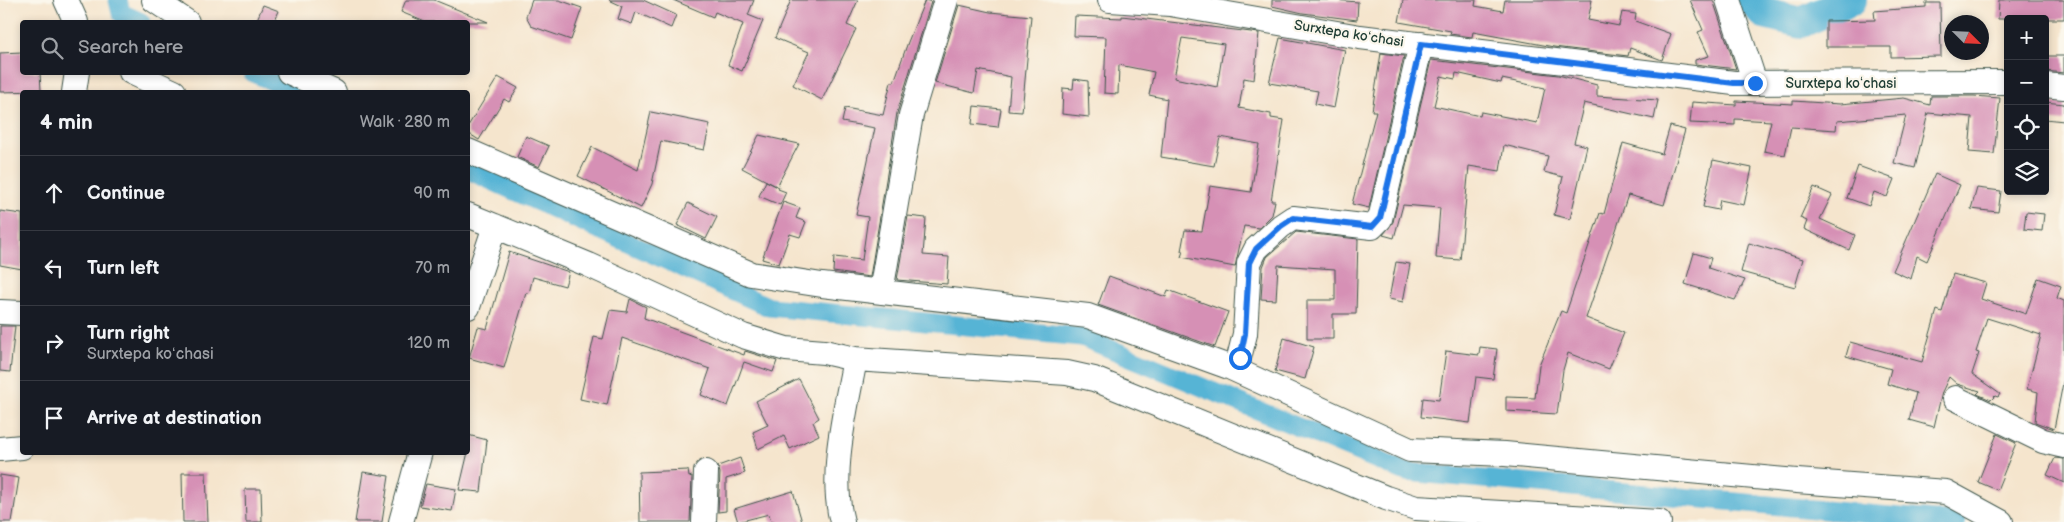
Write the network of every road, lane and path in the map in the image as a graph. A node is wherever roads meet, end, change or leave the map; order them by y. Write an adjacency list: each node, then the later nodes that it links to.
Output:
1 (66, 0): 6 (street)
2 (154, 0): 7 (street)
3 (946, 0): 22 (street)
4 (1110, 0): 8 (street, Surxtepa koʻchasi)
5 (1728, 0): 13 (street)
6 (75, 20)
7 (184, 20)
8 (1421, 44): 13 (street, Surxtepa koʻchasi); 27 (street)
9 (77, 75): 16 (street)
10 (137, 75): 17 (street)
11 (295, 75): 18 (street)
12 (2004, 82): 13 (street, Surxtepa koʻchasi)
13 (1755, 83)
14 (2049, 85): 15 (street)
15 (2064, 87)
16 (74, 90)
17 (170, 90)
18 (329, 90)
19 (470, 152): 22 (street)
20 (470, 216): 21 (street)
21 (495, 226): 23 (street); 26 (street)
22 (881, 292): 27 (street)
23 (470, 301)
24 (0, 312): 25 (street)
25 (20, 313)
26 (855, 359): 36 (street); 37 (street)
27 (1236, 370): 38 (street)
28 (1955, 398): 29 (street)
29 (2064, 446)
30 (20, 447): 31 (street)
31 (0, 449)
32 (419, 455): 34 (street)
33 (706, 472): 35 (street)
34 (402, 522)
35 (704, 522)
36 (842, 522)
37 (1659, 522)
38 (2001, 522)

